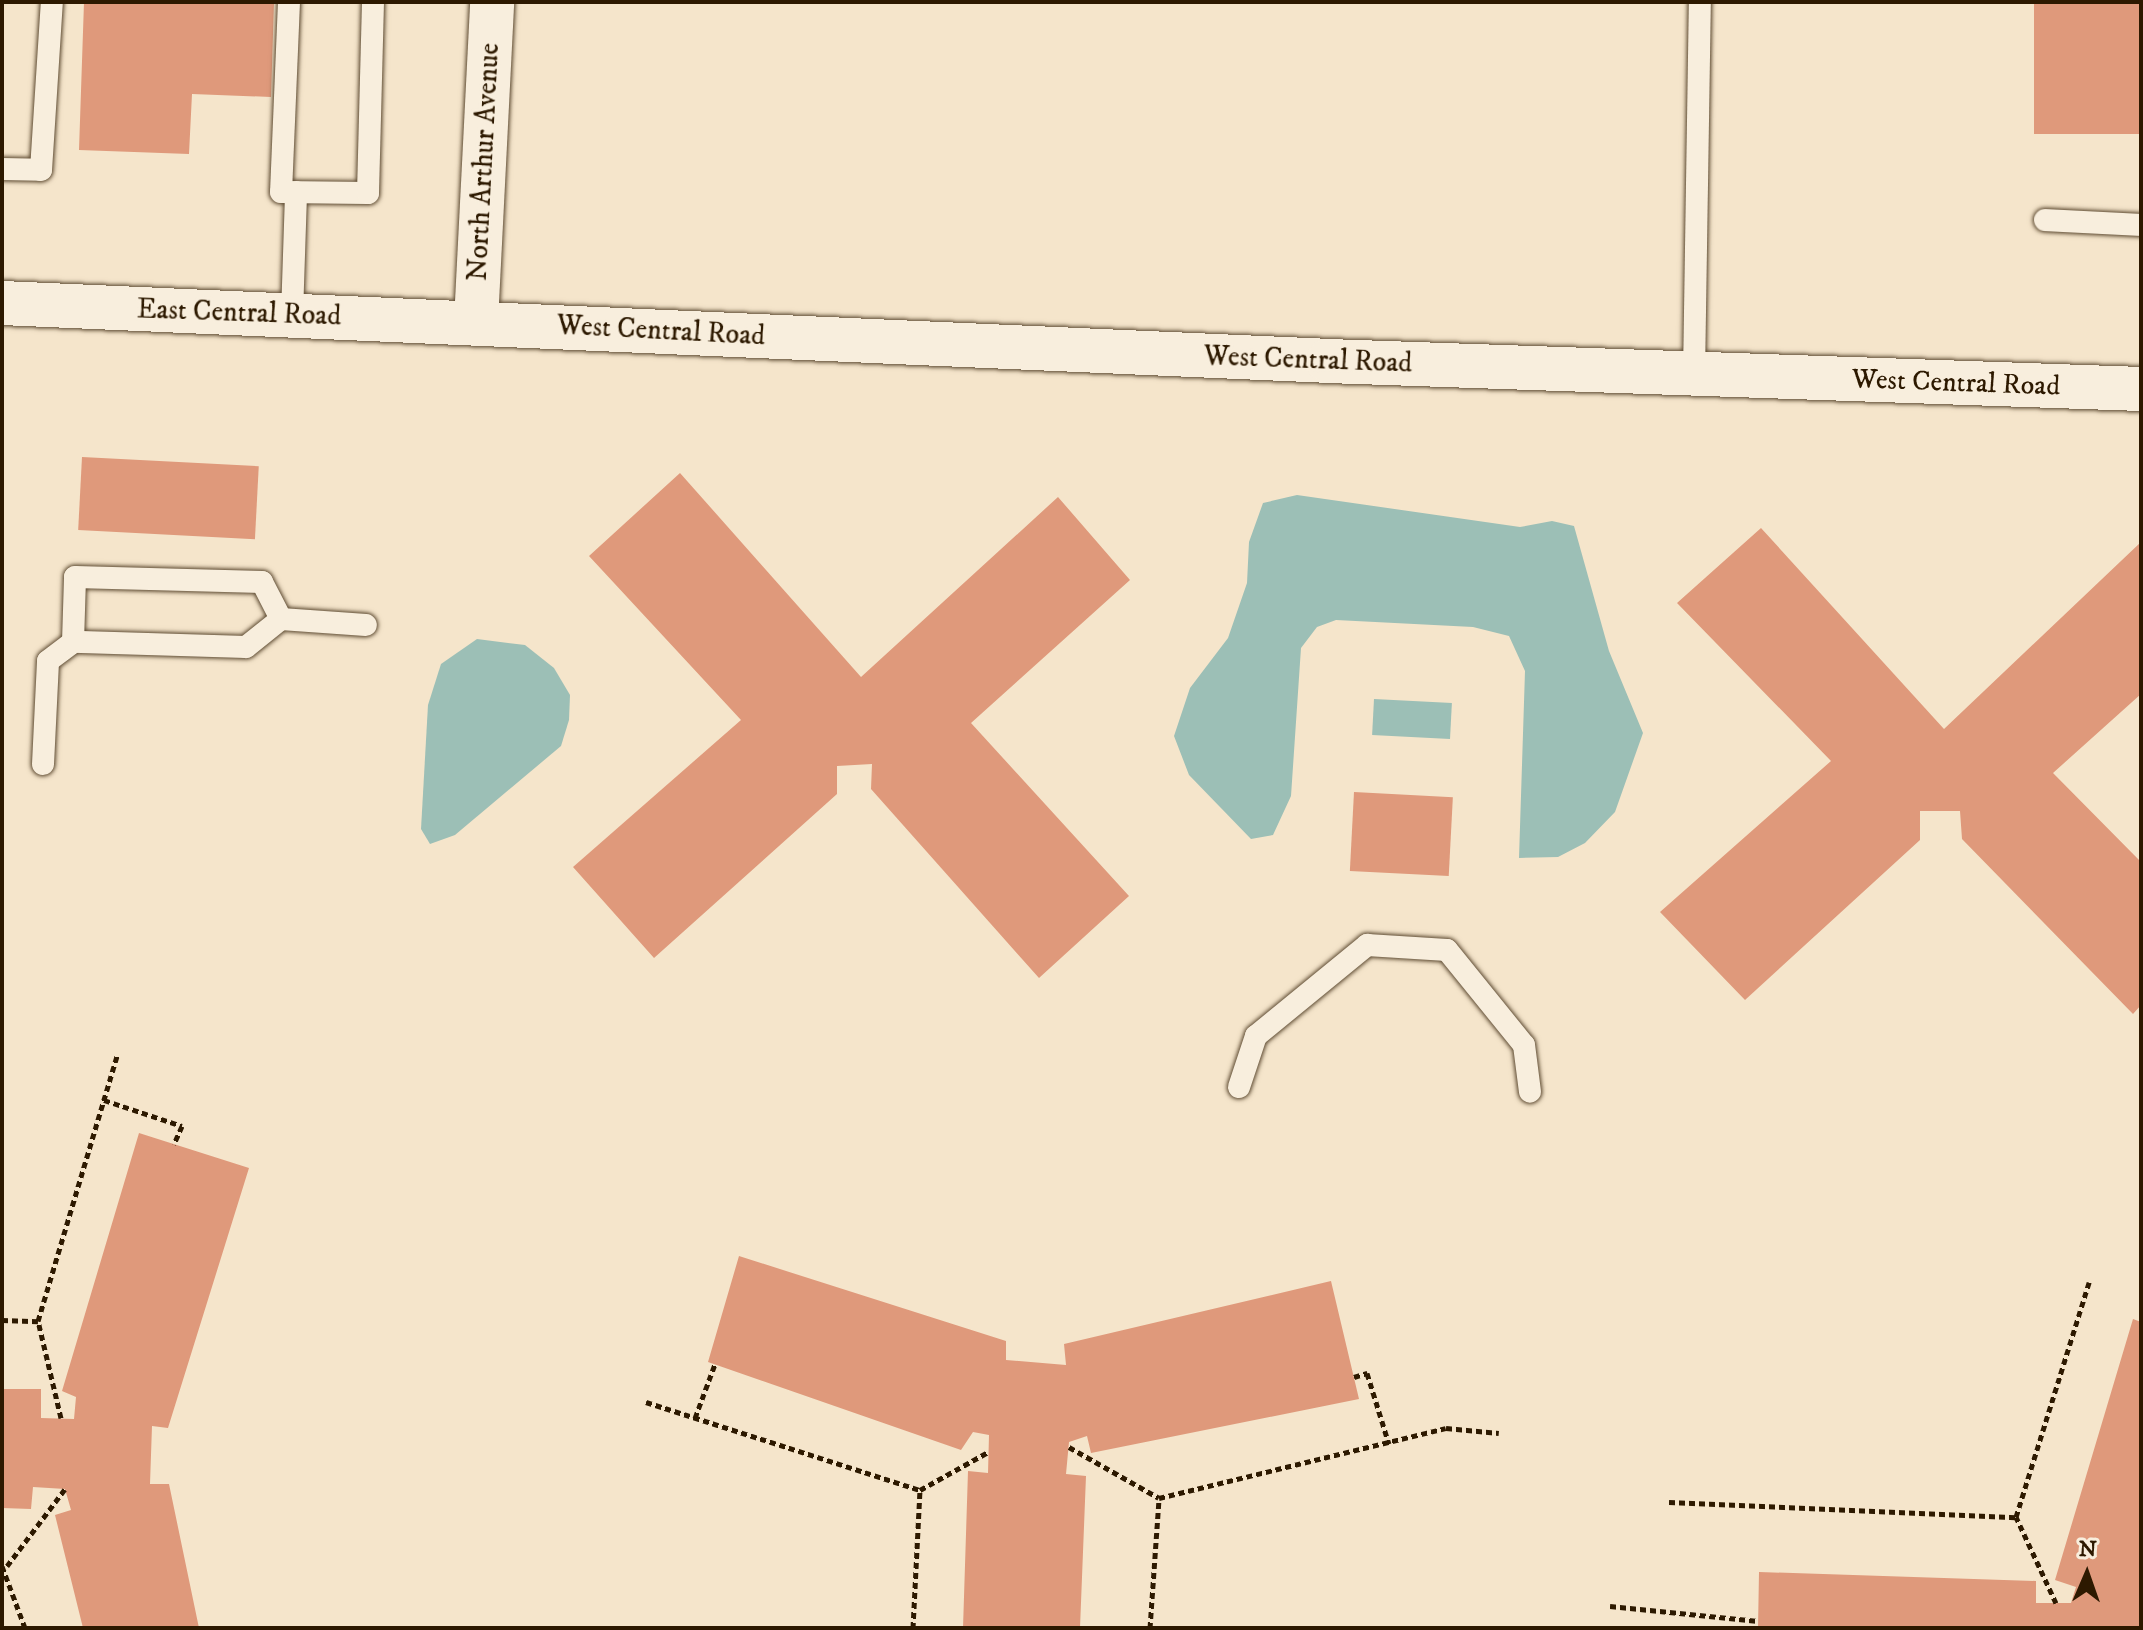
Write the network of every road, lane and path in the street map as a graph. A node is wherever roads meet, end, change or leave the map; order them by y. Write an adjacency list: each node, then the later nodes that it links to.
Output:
1 (52, 2): 6 (lane)
2 (289, 2): 7 (lane)
3 (373, 2): 7 (lane)
4 (492, 2): 12 (main road, North Arthur Avenue)
5 (1700, 2): 13 (lane)
6 (2, 169)
7 (289, 192): 11 (lane)
8 (2045, 220): 9 (lane)
9 (2141, 225)
10 (2, 303): 11 (main road, East Central Road)
11 (292, 315): 12 (main road, East Central Road)
12 (476, 322): 13 (main road, West Central Road)
13 (1694, 375): 14 (main road, West Central Road)
14 (2141, 389)
15 (281, 619): 16 (lane); 17 (lane); 17 (lane)
16 (366, 625)
17 (73, 642): 18 (lane)
18 (43, 764)
19 (117, 1056): 22 (path)
20 (1239, 1087): 21 (lane)
21 (1530, 1092)
22 (104, 1100): 23 (path); 26 (path)
23 (174, 1144)
24 (2089, 1282): 40 (path)
25 (2, 1320): 26 (path)
26 (38, 1321): 30 (path)
27 (715, 1364): 31 (path)
28 (1354, 1377): 33 (path)
29 (646, 1402): 31 (path)
30 (61, 1418)
31 (695, 1418): 37 (path)
32 (1499, 1433): 33 (path)
33 (1389, 1444): 38 (path)
34 (1069, 1447): 38 (path)
35 (988, 1452): 37 (path)
36 (65, 1489): 41 (path)
37 (920, 1490): 46 (path)
38 (1159, 1498): 47 (path)
39 (1669, 1502): 40 (path)
40 (2016, 1517): 42 (path)
41 (4, 1566): 45 (path)
42 (2056, 1603)
43 (1610, 1606): 44 (path)
44 (1758, 1621)
45 (25, 1628)
46 (913, 1628)
47 (1150, 1628)

